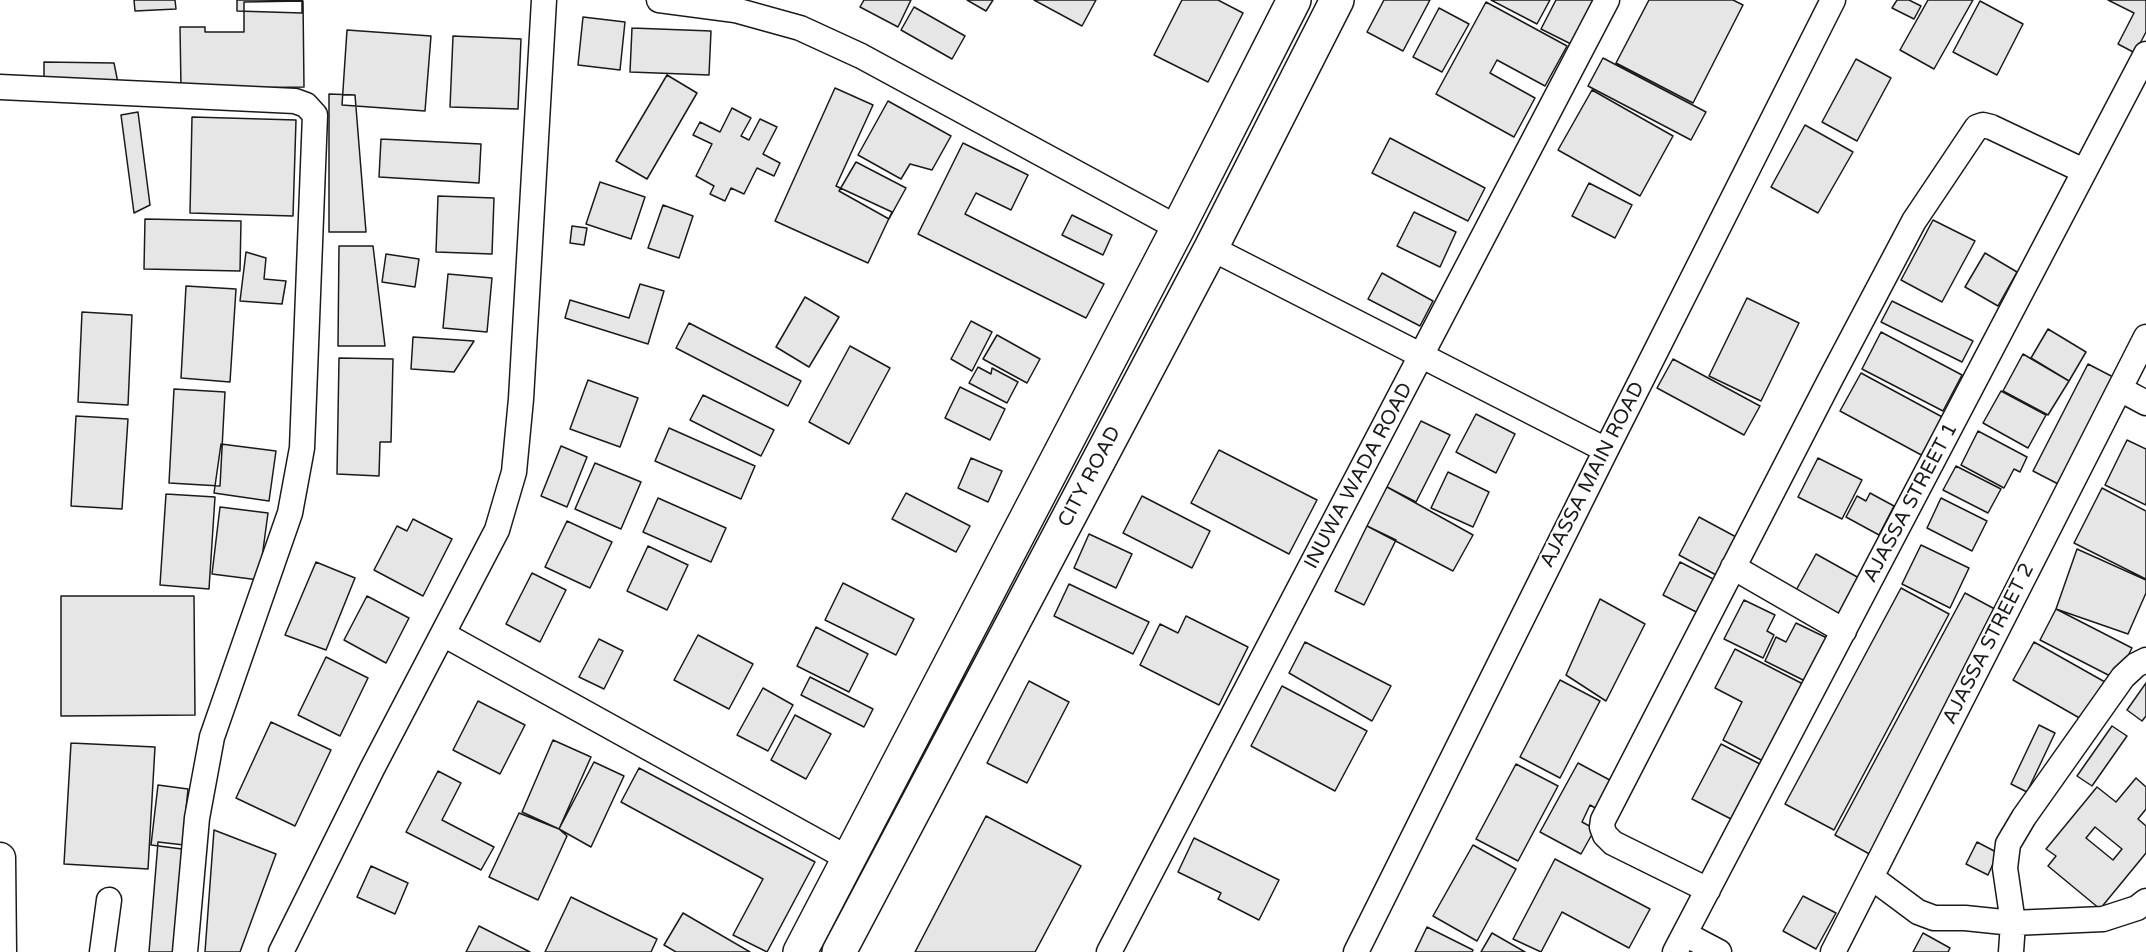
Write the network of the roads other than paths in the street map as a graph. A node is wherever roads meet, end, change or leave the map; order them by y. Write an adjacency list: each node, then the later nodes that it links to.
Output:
1 (544, 0): 19 (street)
2 (659, 0): 10 (street)
3 (1294, 0): 10 (highway, CITY ROAD)
4 (1337, 0): 11 (highway, CITY ROAD)
5 (1607, 0): 13 (street, INUWA WADA ROAD)
6 (1833, 0): 16 (street, AJASSA MAIN ROAD)
7 (2142, 70): 9 (street, AJASSA STREET 1)
8 (0, 87): 31 (street)
9 (2084, 171): 17 (street); 18 (street, AJASSA STREET 1)
10 (1178, 228): 22 (highway, CITY ROAD)
11 (1211, 248): 13 (street); 34 (highway, CITY ROAD)
12 (2146, 338): 14 (street, AJASSA STREET 2)
13 (1421, 358): 16 (street); 35 (street, INUWA WADA ROAD)
14 (2120, 389): 15 (street); 23 (street, AJASSA STREET 2)
15 (2146, 403)
16 (1606, 450): 36 (street, AJASSA MAIN ROAD)
17 (1733, 567): 18 (street); 24 (street)
18 (1844, 631): 24 (street, AJASSA STREET 1)
19 (443, 634): 22 (street); 32 (street)
20 (2146, 660): 27 (street)
21 (0, 858): 29 (main road)
22 (849, 859): 33 (highway, CITY ROAD)
23 (1871, 877): 27 (street); 38 (street, AJASSA STREET 2)
24 (1708, 890): 28 (street, AJASSA STREET 1)
25 (110, 900): 30 (street)
26 (2146, 901): 27 (street)
27 (2013, 923): 39 (street)
28 (1680, 943): 37 (street)
29 (1, 952)
30 (102, 952)
31 (185, 952)
32 (281, 952)
33 (800, 952)
34 (839, 952)
35 (1109, 952)
36 (1356, 952)
37 (1719, 952)
38 (1833, 952)
39 (2011, 952)

